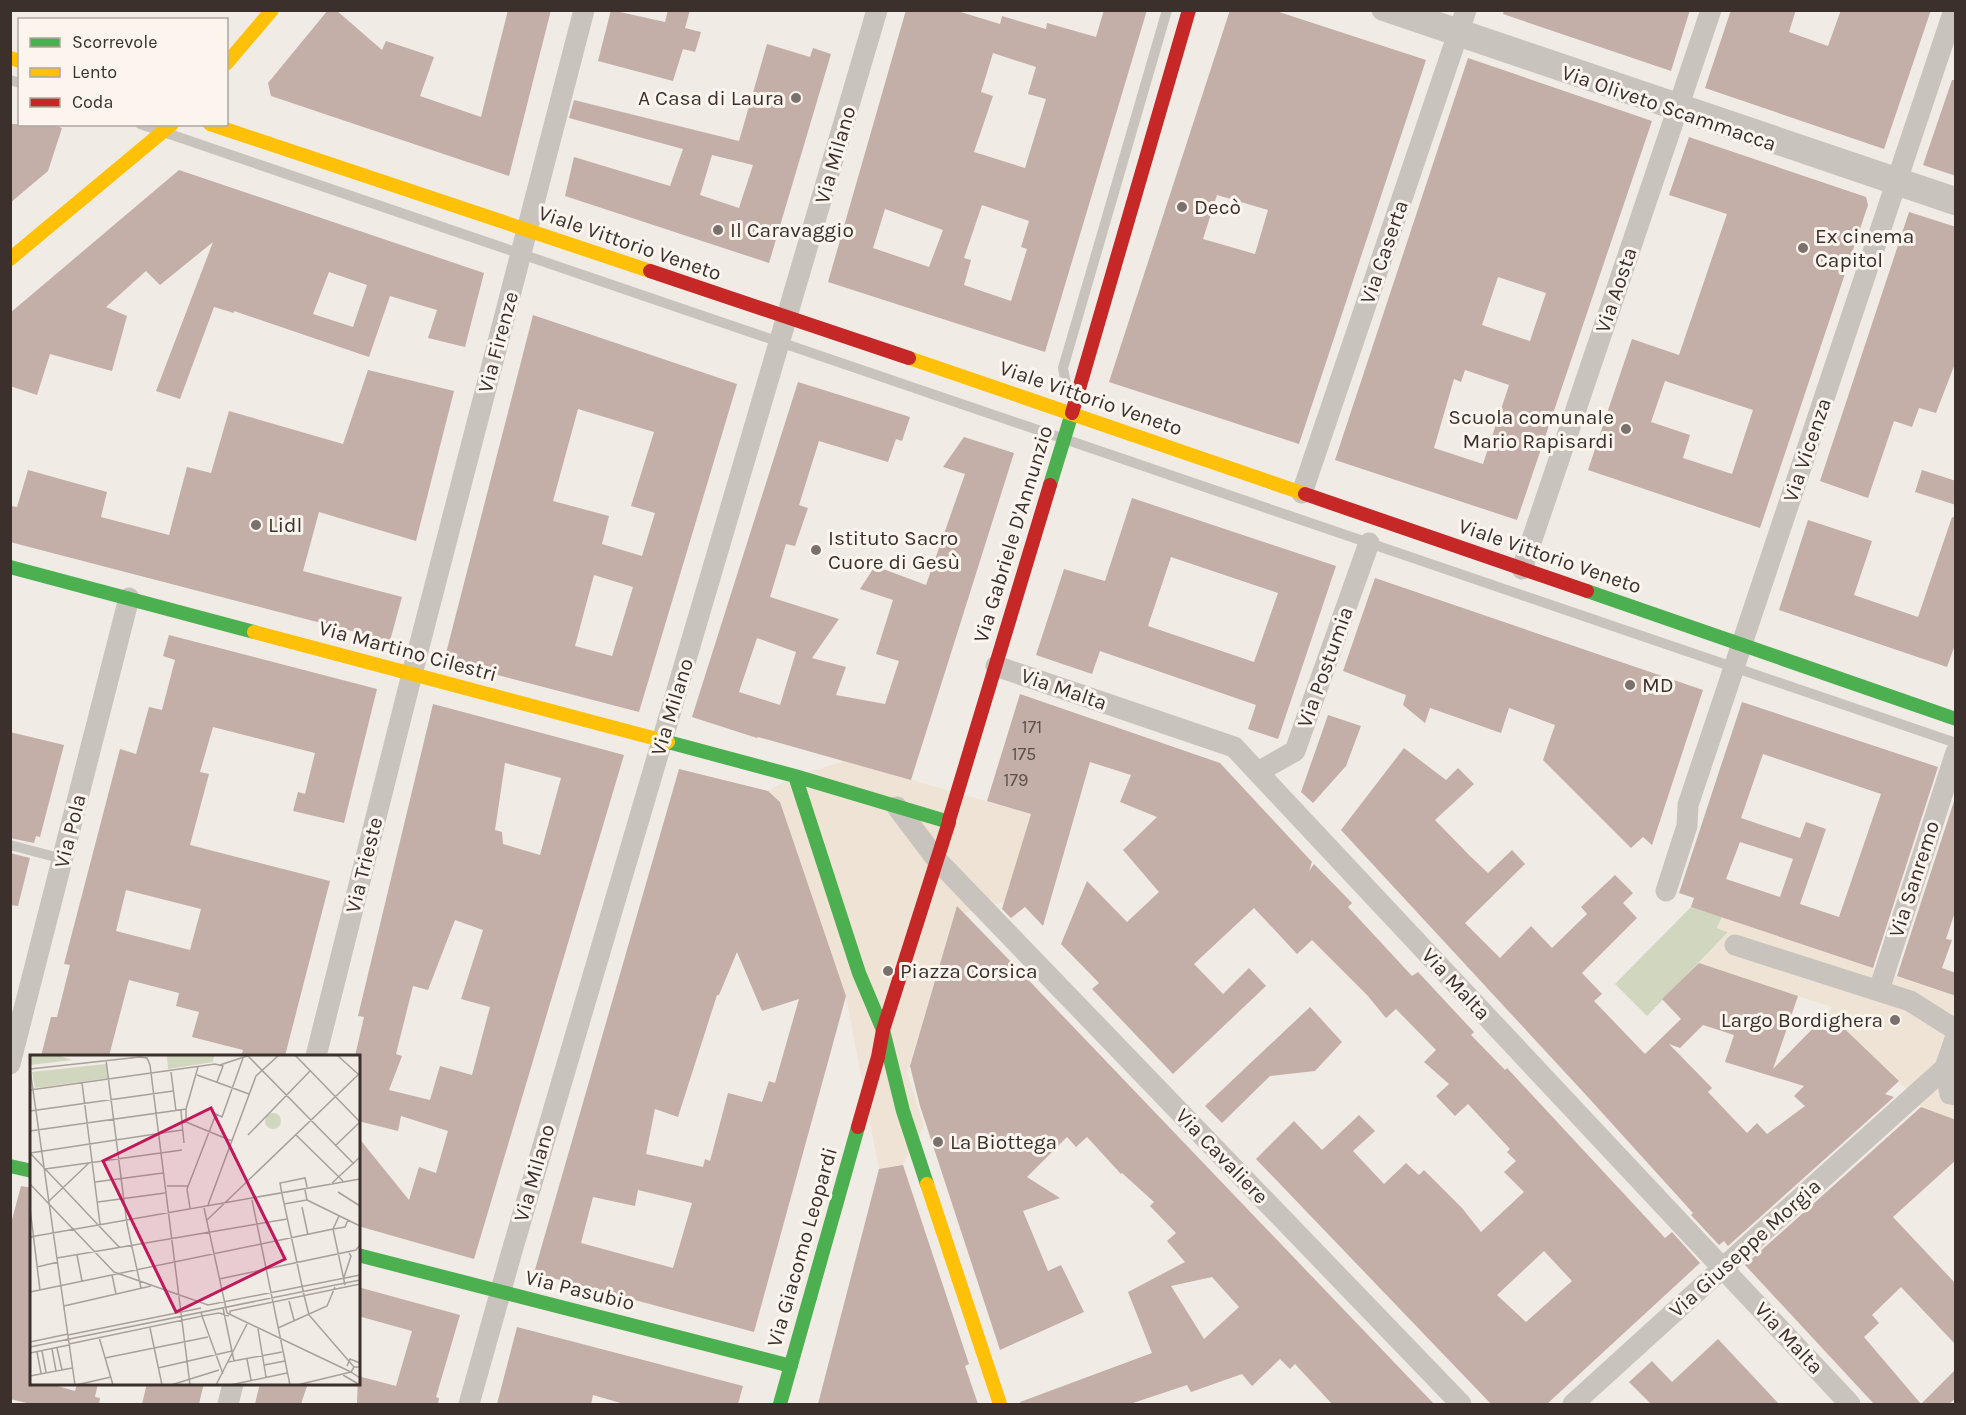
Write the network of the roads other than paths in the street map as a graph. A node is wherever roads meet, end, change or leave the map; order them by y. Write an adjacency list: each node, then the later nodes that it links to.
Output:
1 (272, 10): 11 (main road)
2 (584, 10): 18 (street, Via Firenze)
3 (877, 10): 21 (street, Via Milano)
4 (1167, 10): 23 (lane)
5 (1189, 10): 23 (main road, Via Gabriele D'Annunzio)
6 (1382, 10): 10 (street, Via Oliveto Scammacca)
7 (1419, 10): 10 (lane)
8 (1711, 10): 12 (street, Via Aosta)
9 (1954, 10): 15 (street, Via Vicenza)
10 (1461, 24): 12 (street, Via Oliveto Scammacca); 25 (street, Via Caserta)
11 (228, 62)
12 (1679, 105): 15 (street, Via Oliveto Scammacca); 28 (street, Via Aosta)
13 (216, 126): 18 (main road, Viale Vittorio Veneto)
14 (168, 128): 19 (lane); 20 (main road)
15 (1898, 179): 16 (lane); 17 (street, Via Oliveto Scammacca); 30 (street, Via Vicenza)
16 (1956, 192)
17 (1956, 205)
18 (527, 230): 19 (street, Via Firenze); 21 (main road, Viale Vittorio Veneto)
19 (521, 254): 22 (lane); 33 (street, Via Firenze)
20 (11, 258)
21 (787, 317): 22 (street, Via Milano); 23 (main road, Viale Vittorio Veneto)
22 (781, 343): 24 (lane); 35 (street, Via Milano)
23 (1071, 413): 24 (main road, Via Gabriele D'Annunzio); 25 (main road, Viale Vittorio Veneto)
24 (1064, 439): 26 (lane); 31 (main road, Via Gabriele D'Annunzio)
25 (1302, 493): 28 (main road, Viale Vittorio Veneto)
26 (1369, 543): 32 (lane); 38 (street, Via Postumia)
27 (10, 567): 29 (main road, Via Martino Cilestri)
28 (1522, 569): 30 (main road, Viale Vittorio Veneto)
29 (129, 598): 33 (main road, Via Martino Cilestri); 43 (street, Via Pola)
30 (1742, 645): 32 (street, Via Vicenza); 34 (main road, Viale Vittorio Veneto)
31 (996, 666): 38 (street, Via Malta); 41 (main road, Via Gabriele D'Annunzio)
32 (1734, 668): 36 (lane); 45 (street, Via Vicenza)
33 (412, 674): 35 (main road, Via Martino Cilestri); 51 (street, Via Trieste)
34 (1956, 718)
35 (662, 740): 39 (main road, Via Martino Cilestri); 61 (street, Via Milano)
36 (1956, 743)
37 (1956, 752): 47 (street, Via Sanremo)
38 (1258, 772): 60 (street, Via Malta)
39 (795, 776): 40 (main road, Via Martino Cilestri); 48 (main road)
40 (896, 806): 41 (main road, Via Martino Cilestri); 44 (street, Via Cavaliere)
41 (949, 822): 44 (main road, Via Gabriele D'Annunzio)
42 (10, 845): 43 (lane)
43 (63, 859): 52 (street, Via Pola)
44 (937, 860): 48 (main road, Via Gabriele D'Annunzio); 68 (street, Via Cavaliere)
45 (1666, 891)
46 (1735, 945): 47 (street)
47 (1882, 981): 49 (street)
48 (883, 1030): 55 (main road, Via Giacomo Leopardi); 56 (main road)
49 (1956, 1030)
50 (1956, 1036): 53 (street)
51 (316, 1055)
52 (10, 1064)
53 (1946, 1068): 54 (street); 60 (street, Via Giuseppe Morgia)
54 (1956, 1095)
55 (875, 1103): 56 (main road); 62 (main road, Via Giacomo Leopardi)
56 (903, 1111): 67 (main road)
57 (10, 1166): 58 (main road)
58 (30, 1171)
59 (360, 1256): 61 (main road, Via Pasubio)
60 (1723, 1267): 69 (street, Via Giuseppe Morgia); 70 (street, Via Malta)
61 (501, 1291): 62 (main road, Via Pasubio); 65 (street, Via Milano)
62 (791, 1366): 66 (main road, Via Giacomo Leopardi)
63 (233, 1385): 64 (street)
64 (228, 1404)
65 (469, 1404)
66 (780, 1404)
67 (1000, 1404)
68 (1461, 1404)
69 (1574, 1404)
70 (1850, 1404)

